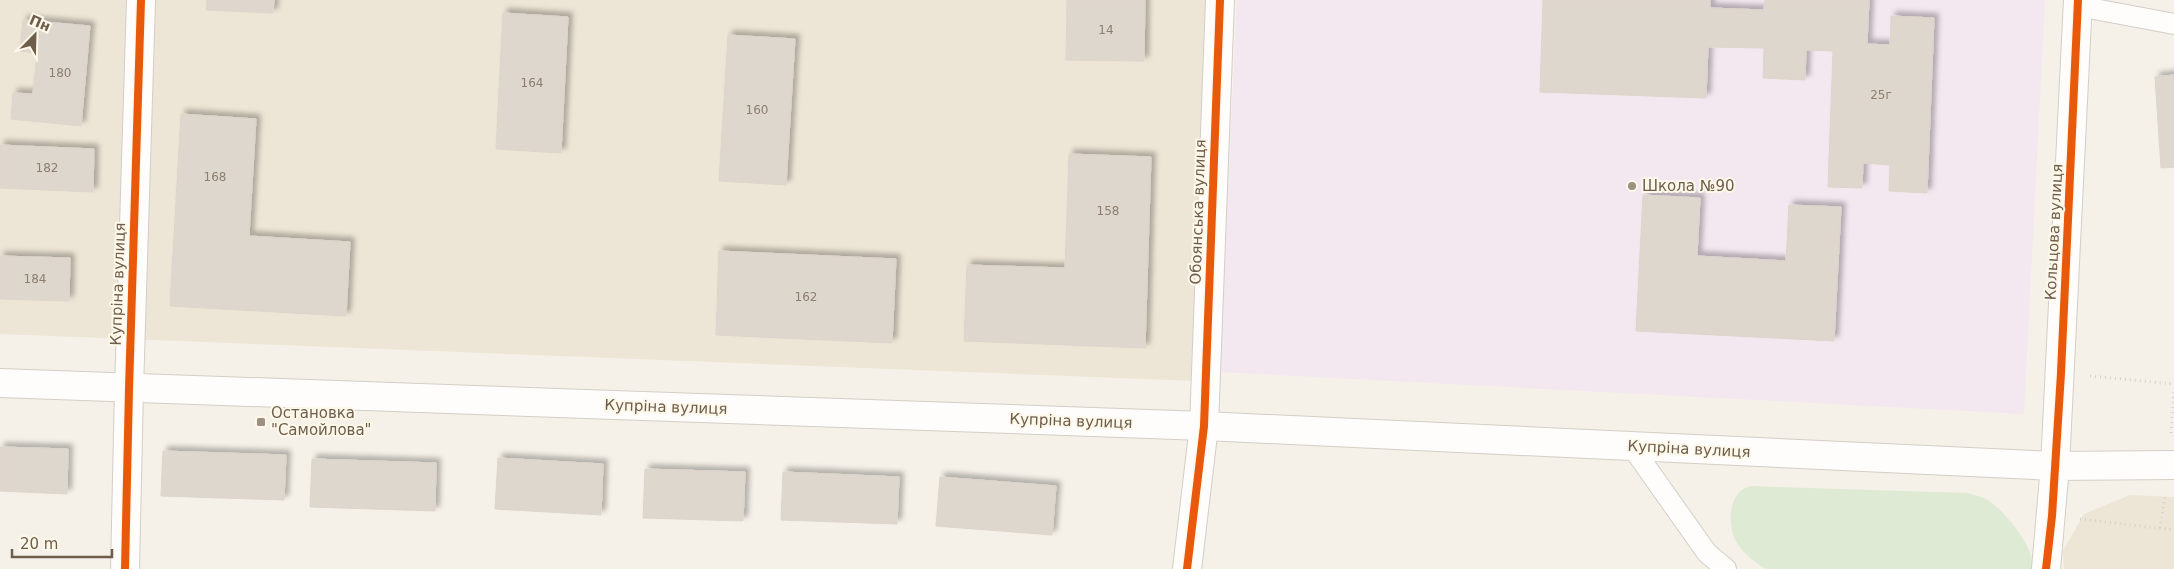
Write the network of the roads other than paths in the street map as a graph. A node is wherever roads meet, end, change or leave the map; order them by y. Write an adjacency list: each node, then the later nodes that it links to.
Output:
1 (141, 0): 6 (main road, Купріна вулиця)
2 (1220, 0): 7 (main road, Обоянська вулиця)
3 (2078, 3): 4 (lane); 10 (main road, Кольцова вулиця)
4 (2174, 24)
5 (0, 383): 6 (main road, Купріна вулиця)
6 (128, 388): 7 (main road, Купріна вулиця); 11 (main road, Купріна вулиця)
7 (1204, 426): 8 (main road, Купріна вулиця); 12 (main road)
8 (1632, 447): 10 (main road, Купріна вулиця); 13 (lane)
9 (2174, 465): 10 (main road, Купріна вулиця)
10 (2055, 466): 14 (main road, Кольцова вулиця)
11 (125, 569)
12 (1187, 569)
13 (1726, 569)
14 (2046, 569)

